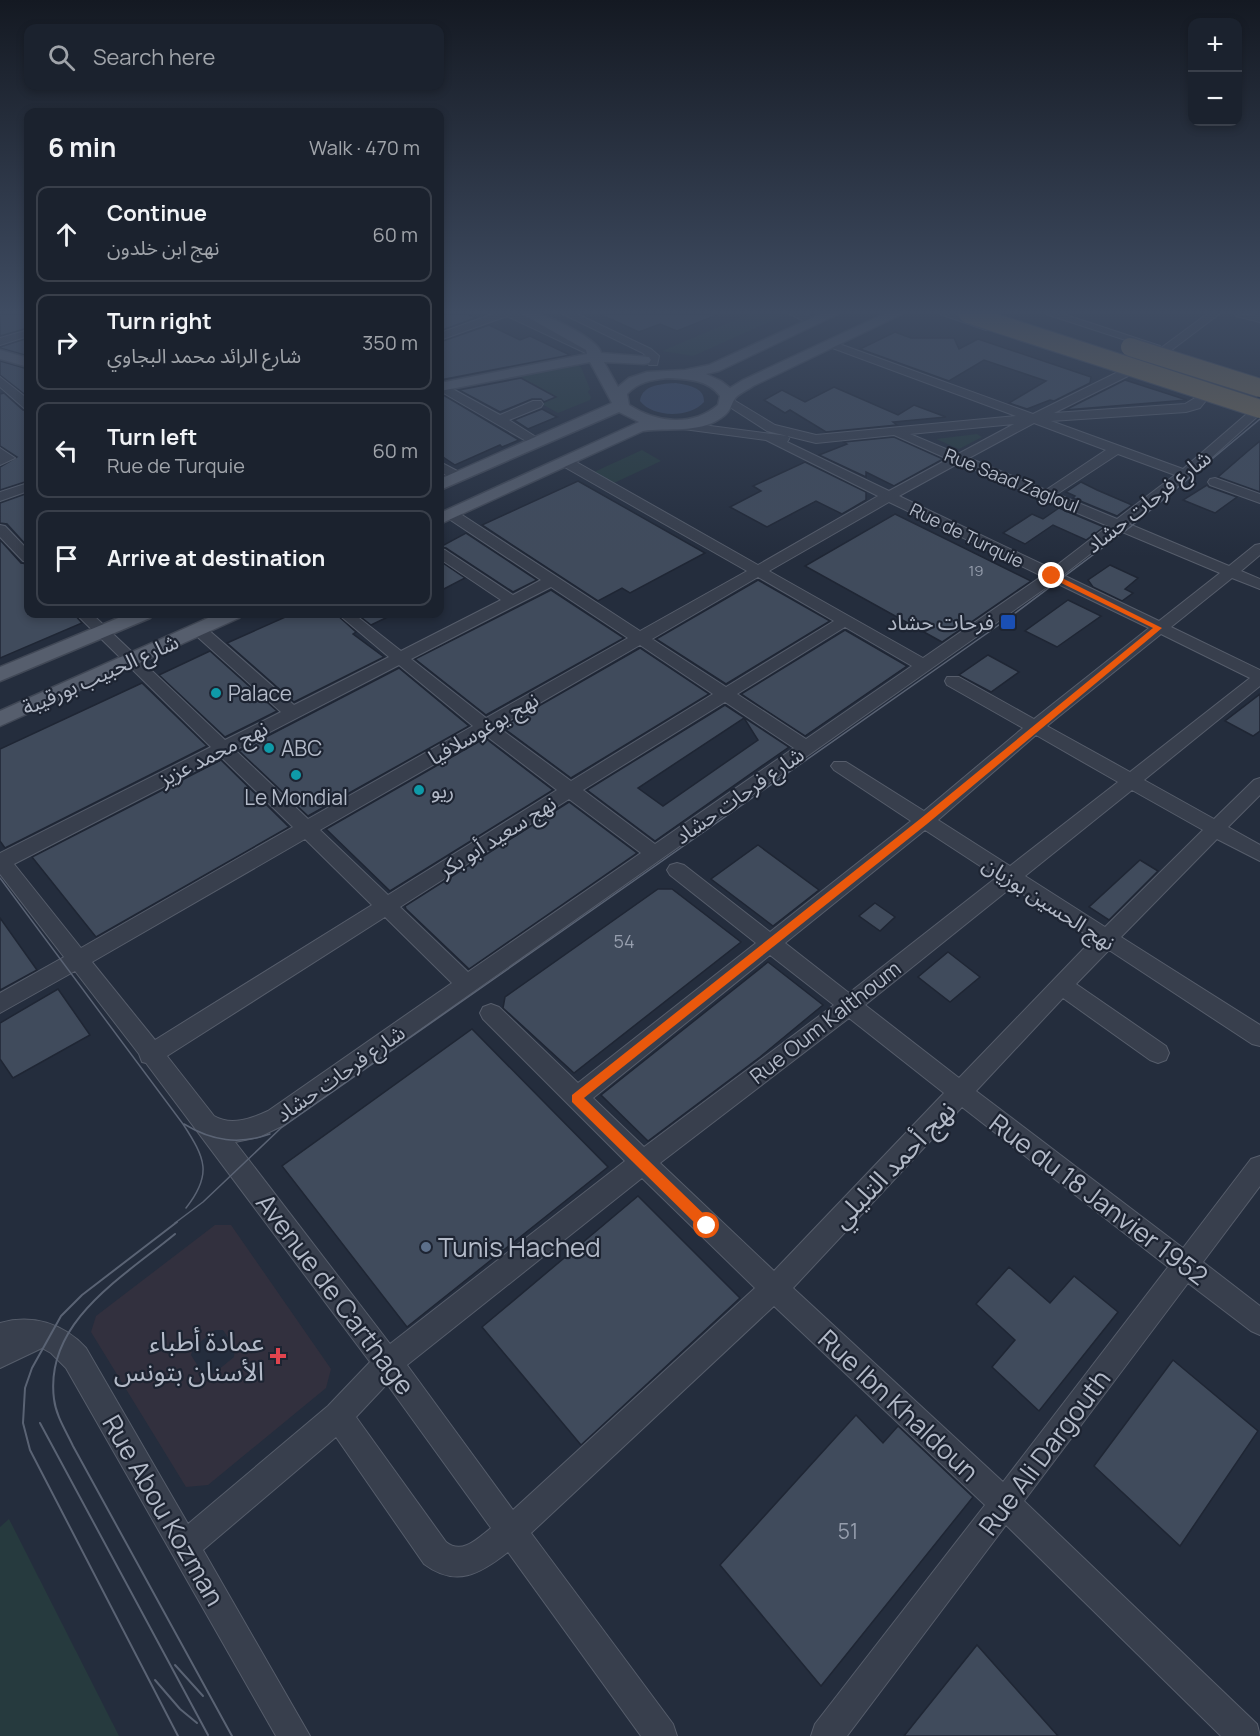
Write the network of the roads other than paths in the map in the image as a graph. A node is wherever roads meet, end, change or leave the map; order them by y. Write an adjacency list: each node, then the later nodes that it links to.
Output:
1 (456, 395): 17 (street)
2 (615, 395): 14 (main road)
3 (620, 395): 14 (main road)
4 (724, 395): 12 (main road)
5 (733, 395): 12 (main road)
6 (971, 395): 16 (street)
7 (1080, 395): 16 (street, نهج يوغوسلافيا)
8 (1193, 395): 11 (street)
9 (1199, 395): 11 (street)
10 (1203, 395): 15 (highway, bridge)
11 (1202, 398): 15 (street); 16 (street)
12 (728, 399): 18 (main road); 21 (street)
13 (537, 404): 17 (street)
14 (620, 404): 18 (main road); 22 (main road)
15 (1258, 414): 29 (street, شارع فرحات حشاد)
16 (1034, 418): 19 (street); 23 (street); 25 (street, نهج يوغوسلافيا)
17 (499, 420): 22 (street)
18 (670, 424): 20 (street); 27 (main road)
19 (896, 433): 21 (street); 25 (street, Rue Saad Zagloul)
20 (771, 439): 21 (street); 35 (street, Rue de Turquie)
21 (816, 439)
22 (538, 442): 30 (main road)
23 (1116, 449): 29 (street); 34 (street)
24 (0, 452): 26 (street)
25 (960, 459): 34 (street, Rue Saad Zagloul); 35 (street, نهج يوغوسلافيا)
26 (0, 461)
27 (566, 462): 38 (main road); 44 (street)
28 (444, 468): 30 (street)
29 (1185, 474): 39 (street, شارع فرحات حشاد)
30 (458, 477): 32 (main road)
31 (1215, 482): 37 (street)
32 (444, 483)
33 (24, 488): 36 (street)
34 (1047, 495): 39 (street, Rue Saad Zagloul)
35 (889, 496): 44 (street, نهج يوغوسلافيا); 46 (street, Rue de Turquie)
36 (0, 497)
37 (1260, 499)
38 (445, 517): 47 (street)
39 (1121, 524): 45 (street, Rue Saad Zagloul); 46 (street, شارع فرحات حشاد)
40 (0, 529): 42 (street)
41 (1260, 548): 45 (street)
42 (24, 554)
43 (444, 556): 49 (street)
44 (760, 572): 54 (street); 58 (street, نهج يوغوسلافيا)
45 (1231, 572): 48 (street, Rue Saad Zagloul); 55 (street)
46 (1052, 576): 55 (street, Rue de Turquie); 61 (street, شارع فرحات حشاد)
47 (553, 580): 49 (street, نهج محمد عزيز); 58 (street)
48 (1260, 584)
49 (512, 601): 59 (street, نهج محمد عزيز)
50 (88, 618): 57 (street)
51 (133, 618): 57 (main road, شارع الحبيب بورقيبة)
52 (223, 618): 56 (main road, شارع الحبيب بورقيبة)
53 (350, 618): 59 (street)
54 (846, 620): 61 (street); 65 (street, نهج سعيد أبو بكر)
55 (1158, 628): 63 (street, Rue de Turquie); 69 (street)
56 (198, 629): 60 (main road, شارع الحبيب بورقيبة); 66 (street)
57 (102, 631): 60 (street); 62 (main road, شارع الحبيب بورقيبة)
58 (641, 638): 65 (street); 68 (street, نهج يوغوسلافيا)
59 (399, 658): 66 (street, نهج محمد عزيز); 68 (street)
60 (134, 663): 67 (main road, شارع الحبيب بورقيبة); 71 (street)
61 (925, 666): 70 (street, شارع فرحات حشاد)
62 (0, 675)
63 (1260, 677): 73 (street, Rue Oum Kalthoum)
64 (953, 681): 69 (street)
65 (725, 694): 70 (street); 75 (street, نهج سعيد أبو بكر)
66 (292, 713): 71 (street, نهج محمد عزيز)
67 (0, 719)
68 (486, 727): 75 (street); 78 (street, نهج يوغوسلافيا)
69 (1035, 727): 73 (street); 76 (street)
70 (804, 746): 79 (street, شارع فرحات حشاد)
71 (222, 748): 78 (street); 81 (street, نهج محمد عزيز)
72 (840, 766): 76 (street, نهج الحسين بوزيان)
73 (1131, 781): 77 (street); 83 (street, Rue Oum Kalthoum)
74 (1260, 784): 77 (street, نهج أحمد التليلي)
75 (570, 790): 79 (street); 84 (street, نهج سعيد أبو بكر)
76 (923, 822): 83 (street, نهج الحسين بوزيان); 86 (street)
77 (1215, 829): 80 (street); 85 (street, نهج أحمد التليلي)
78 (306, 830): 84 (street); 87 (street, نهج يوغوسلافيا)
79 (655, 854): 88 (street, شارع فرحات حشاد)
80 (1260, 854)
81 (1, 861): 87 (street, Avenue de Carthage)
82 (677, 870): 86 (street, Rue du 18 Janvier 1952)
83 (1010, 878): 85 (street, نهج الحسين بوزيان); 91 (street, Rue Oum Kalthoum)
84 (388, 905): 88 (street); 95 (street, نهج سعيد أبو بكر)
85 (1106, 939): 89 (street, نهج أحمد التليلي); 93 (street, نهج الحسين بوزيان)
86 (768, 943): 91 (street, Rue du 18 Janvier 1952); 97 (street)
87 (78, 960): 90 (street, نهج يوغوسلافيا); 95 (street, Avenue de Carthage)
88 (467, 984): 98 (street, شارع فرحات حشاد)
89 (1062, 986): 94 (street); 96 (street, نهج أحمد التليلي)
90 (0, 1004)
91 (850, 1005): 96 (street, Rue du 18 Janvier 1952); 99 (street, Rue Oum Kalthoum)
92 (491, 1013): 97 (street, Rue Ibn Khaldoun)
93 (1260, 1037)
94 (1158, 1053)
95 (150, 1055): 98 (street, Avenue de Carthage)
96 (961, 1093): 101 (street, Rue du 18 Janvier 1952); 102 (street, نهج أحمد التليلي)
97 (576, 1098): 99 (street, Rue Ibn Khaldoun)
98 (206, 1123): 107 (street, Avenue de Carthage)
99 (643, 1162): 102 (street, Rue Ibn Khaldoun); 107 (street, Rue Oum Kalthoum)
100 (1260, 1167): 101 (street, Rue Ali Dargouth)
101 (1186, 1265): 103 (street, Rue du 18 Janvier 1952); 109 (street, Rue Ali Dargouth)
102 (774, 1289): 109 (street, Rue Ibn Khaldoun); 110 (street, نهج أحمد التليلي)
103 (1260, 1322)
104 (43, 1334): 105 (street, Rue Abou Kozman); 106 (street); 111 (street, Rue Abou Kozman)
105 (0, 1336)
106 (0, 1354)
107 (388, 1363): 108 (street, Rue Oum Kalthoum); 110 (street, Avenue de Carthage)
108 (338, 1416): 110 (street, نهج أحمد التليلي); 111 (street, Rue Oum Kalthoum)
109 (1004, 1503): 114 (street, Rue Ali Dargouth); 115 (street, Rue Ibn Khaldoun)
110 (512, 1531): 113 (street, Avenue de Carthage)
111 (186, 1545): 112 (street, Rue Abou Kozman)
112 (294, 1736)
113 (661, 1736)
114 (827, 1736)
115 (1245, 1736)

